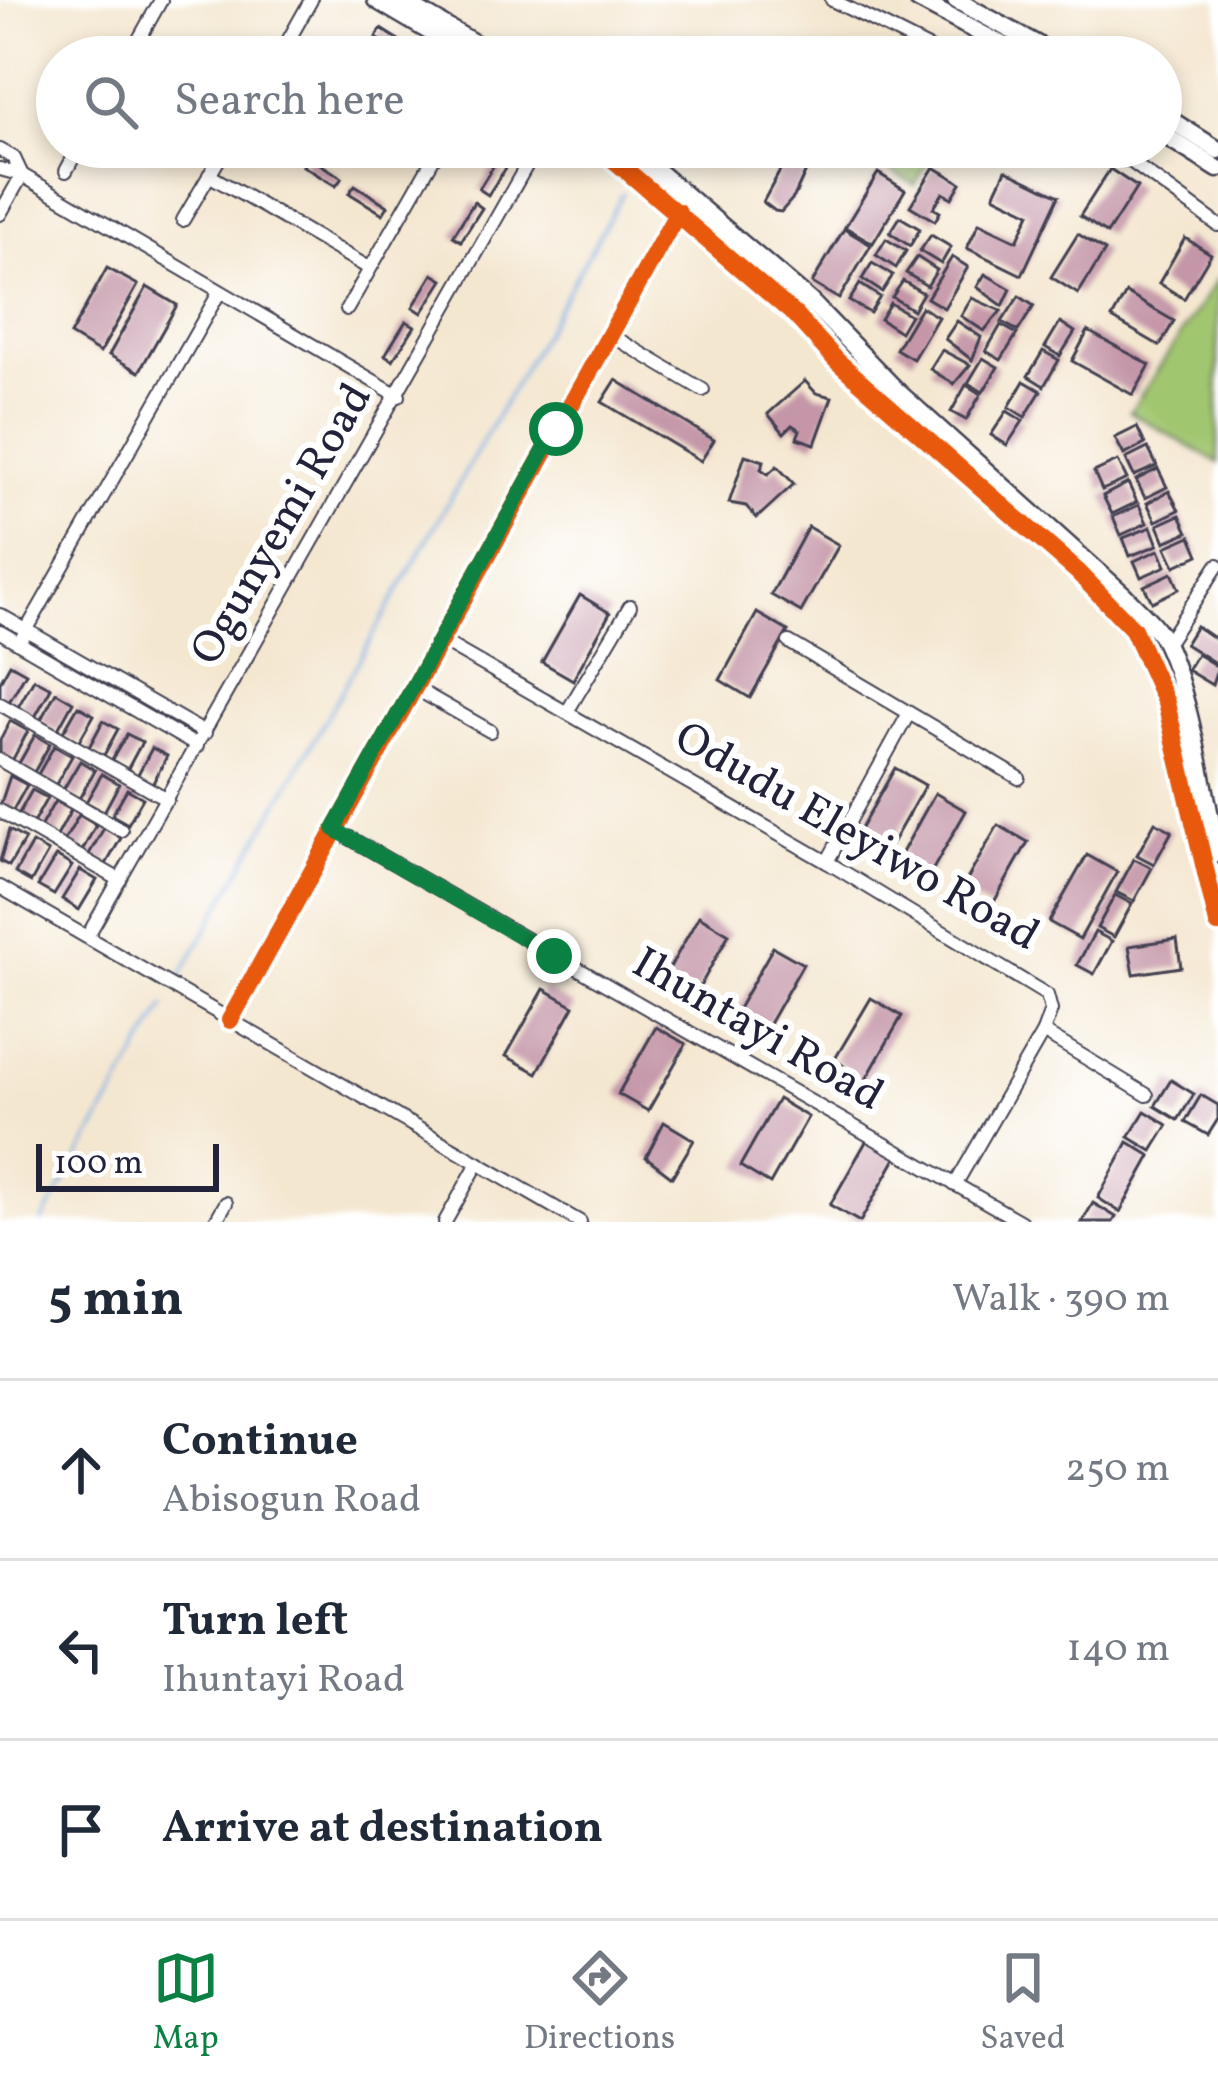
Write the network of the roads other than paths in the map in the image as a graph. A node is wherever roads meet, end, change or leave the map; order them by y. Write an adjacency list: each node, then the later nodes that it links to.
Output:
1 (161, 0): 8 (street)
2 (311, 0): 9 (street)
3 (376, 0): 10 (street)
4 (400, 0): 11 (street)
5 (832, 0): 12 (street)
6 (918, 0): 13 (street)
7 (956, 0): 14 (street)
8 (142, 36)
9 (291, 36)
10 (437, 36)
11 (462, 36)
12 (904, 36)
13 (985, 36)
14 (1022, 36)
15 (1182, 127): 18 (street)
16 (1182, 146): 26 (street)
17 (0, 150): 29 (street)
18 (1218, 150)
19 (68, 168): 28 (street)
20 (214, 168): 30 (street)
21 (428, 168): 35 (street)
22 (525, 168): 42 (street, Ogunyemi Road)
23 (625, 168): 31 (street)
24 (654, 168): 37 (street)
25 (1140, 168): 34 (street)
26 (1218, 169)
27 (0, 170): 29 (street)
28 (66, 171)
29 (22, 175): 32 (street); 36 (street)
30 (209, 176): 33 (street); 35 (street)
31 (678, 212): 39 (street); 40 (street)
32 (0, 214)
33 (183, 220)
34 (1218, 225)
35 (369, 268): 38 (street)
36 (219, 293): 42 (street); 47 (street)
37 (810, 301): 39 (street); 50 (street)
38 (347, 309)
39 (795, 314): 67 (street)
40 (608, 334): 41 (street); 48 (street)
41 (703, 390)
42 (399, 396): 56 (street, Ogunyemi Road)
43 (1218, 566): 50 (street)
44 (630, 606): 53 (street)
45 (0, 615): 47 (street)
46 (0, 632): 47 (street)
47 (22, 637): 56 (street)
48 (440, 640): 51 (street); 53 (street, Odudu Eleyiwo Road)
49 (788, 642): 54 (street)
50 (1166, 644): 63 (street)
51 (413, 687): 55 (street); 61 (street)
52 (0, 704): 59 (street)
53 (567, 712): 64 (street, Odudu Eleyiwo Road)
54 (909, 713): 58 (street); 64 (street)
55 (490, 731)
56 (201, 739): 59 (street, Ogunyemi Road)
57 (0, 760): 62 (street)
58 (1019, 778)
59 (167, 799): 65 (street, Ogunyemi Road)
60 (0, 811): 65 (street)
61 (334, 829): 69 (street); 73 (street, Ihuntayi Road)
62 (121, 830)
63 (1218, 854)
64 (827, 862): 70 (street, Odudu Eleyiwo Road)
65 (120, 880): 68 (street, Ogunyemi Road)
66 (0, 887): 68 (street)
67 (1218, 924)
68 (87, 937): 69 (street)
69 (230, 1020): 72 (street)
70 (1043, 1032): 71 (street); 73 (street)
71 (1147, 1095)
72 (478, 1163): 76 (street); 77 (street)
73 (955, 1185): 78 (street, Ihuntayi Road)
74 (226, 1203): 75 (street)
75 (215, 1222)
76 (445, 1222)
77 (580, 1222)
78 (1021, 1222)

